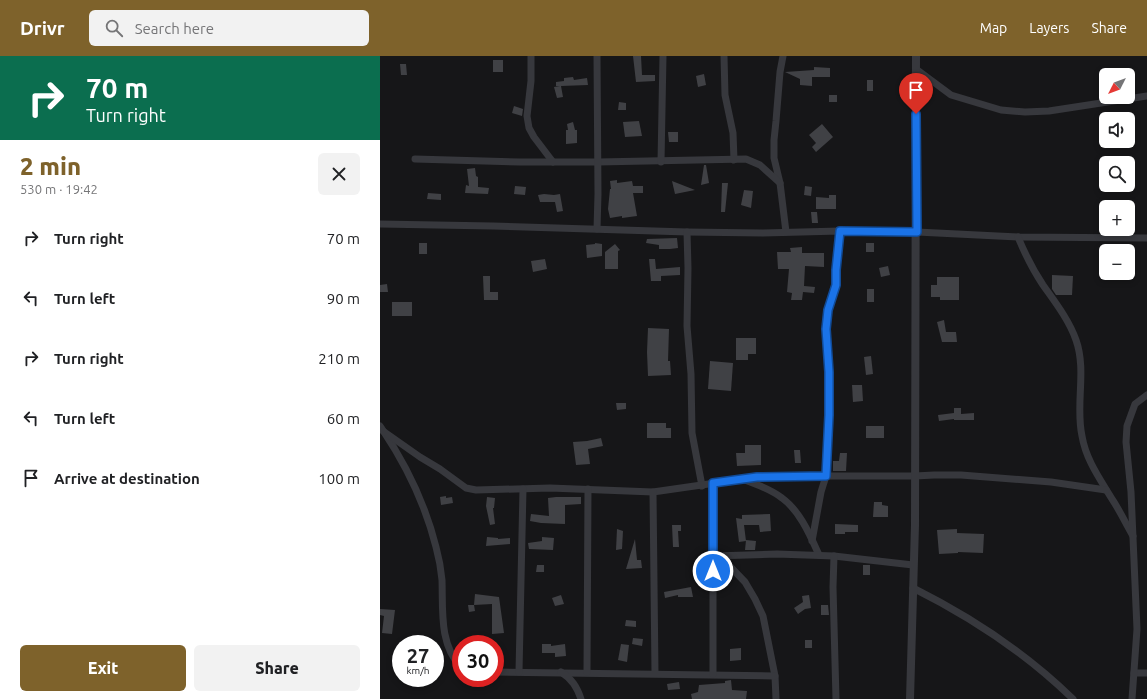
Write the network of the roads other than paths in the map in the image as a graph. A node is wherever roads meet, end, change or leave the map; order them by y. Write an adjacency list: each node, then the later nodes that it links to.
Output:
1 (531, 56): 11 (street)
2 (597, 56): 12 (street)
3 (663, 56): 13 (street)
4 (724, 56): 10 (street)
5 (783, 56): 14 (street)
6 (916, 56): 7 (street)
7 (916, 69): 8 (street); 20 (street)
8 (1147, 96)
9 (415, 159): 11 (street)
10 (734, 160): 13 (street); 14 (street)
11 (553, 162): 12 (street)
12 (598, 162): 13 (street); 16 (street)
13 (661, 162)
14 (780, 183): 19 (street)
15 (380, 224): 16 (street)
16 (596, 229): 18 (street)
17 (840, 231): 19 (street); 20 (street); 25 (street)
18 (687, 232): 19 (street); 29 (street)
19 (786, 232)
20 (917, 232): 21 (street); 26 (street)
21 (1018, 237): 22 (street); 32 (street)
22 (1147, 238)
23 (1147, 394): 34 (street)
24 (382, 428): 30 (street); 41 (street)
25 (826, 476): 26 (street); 27 (street); 35 (street)
26 (915, 476): 32 (street); 39 (street)
27 (743, 479): 28 (street); 35 (street)
28 (713, 483): 29 (street); 37 (street)
29 (702, 486): 33 (street)
30 (523, 489): 31 (street); 43 (street)
31 (588, 489): 33 (street); 45 (street)
32 (1106, 490): 34 (street)
33 (653, 492): 46 (street)
34 (1133, 536): 47 (street)
35 (812, 541): 36 (street)
36 (819, 555): 37 (street); 38 (street)
37 (716, 556): 49 (street); 50 (street)
38 (834, 556): 39 (street); 53 (street)
39 (913, 565): 40 (street)
40 (913, 588): 54 (street); 55 (street)
41 (452, 656)
42 (504, 672): 43 (street)
43 (519, 672): 44 (street)
44 (561, 672): 45 (street); 51 (street)
45 (587, 672): 46 (street)
46 (655, 673): 49 (street)
47 (1134, 673): 48 (street); 56 (street)
48 (1147, 673)
49 (713, 674): 50 (street)
50 (775, 676): 52 (street)
51 (582, 699)
52 (776, 699)
53 (836, 699)
54 (910, 699)
55 (1073, 699)
56 (1132, 699)

